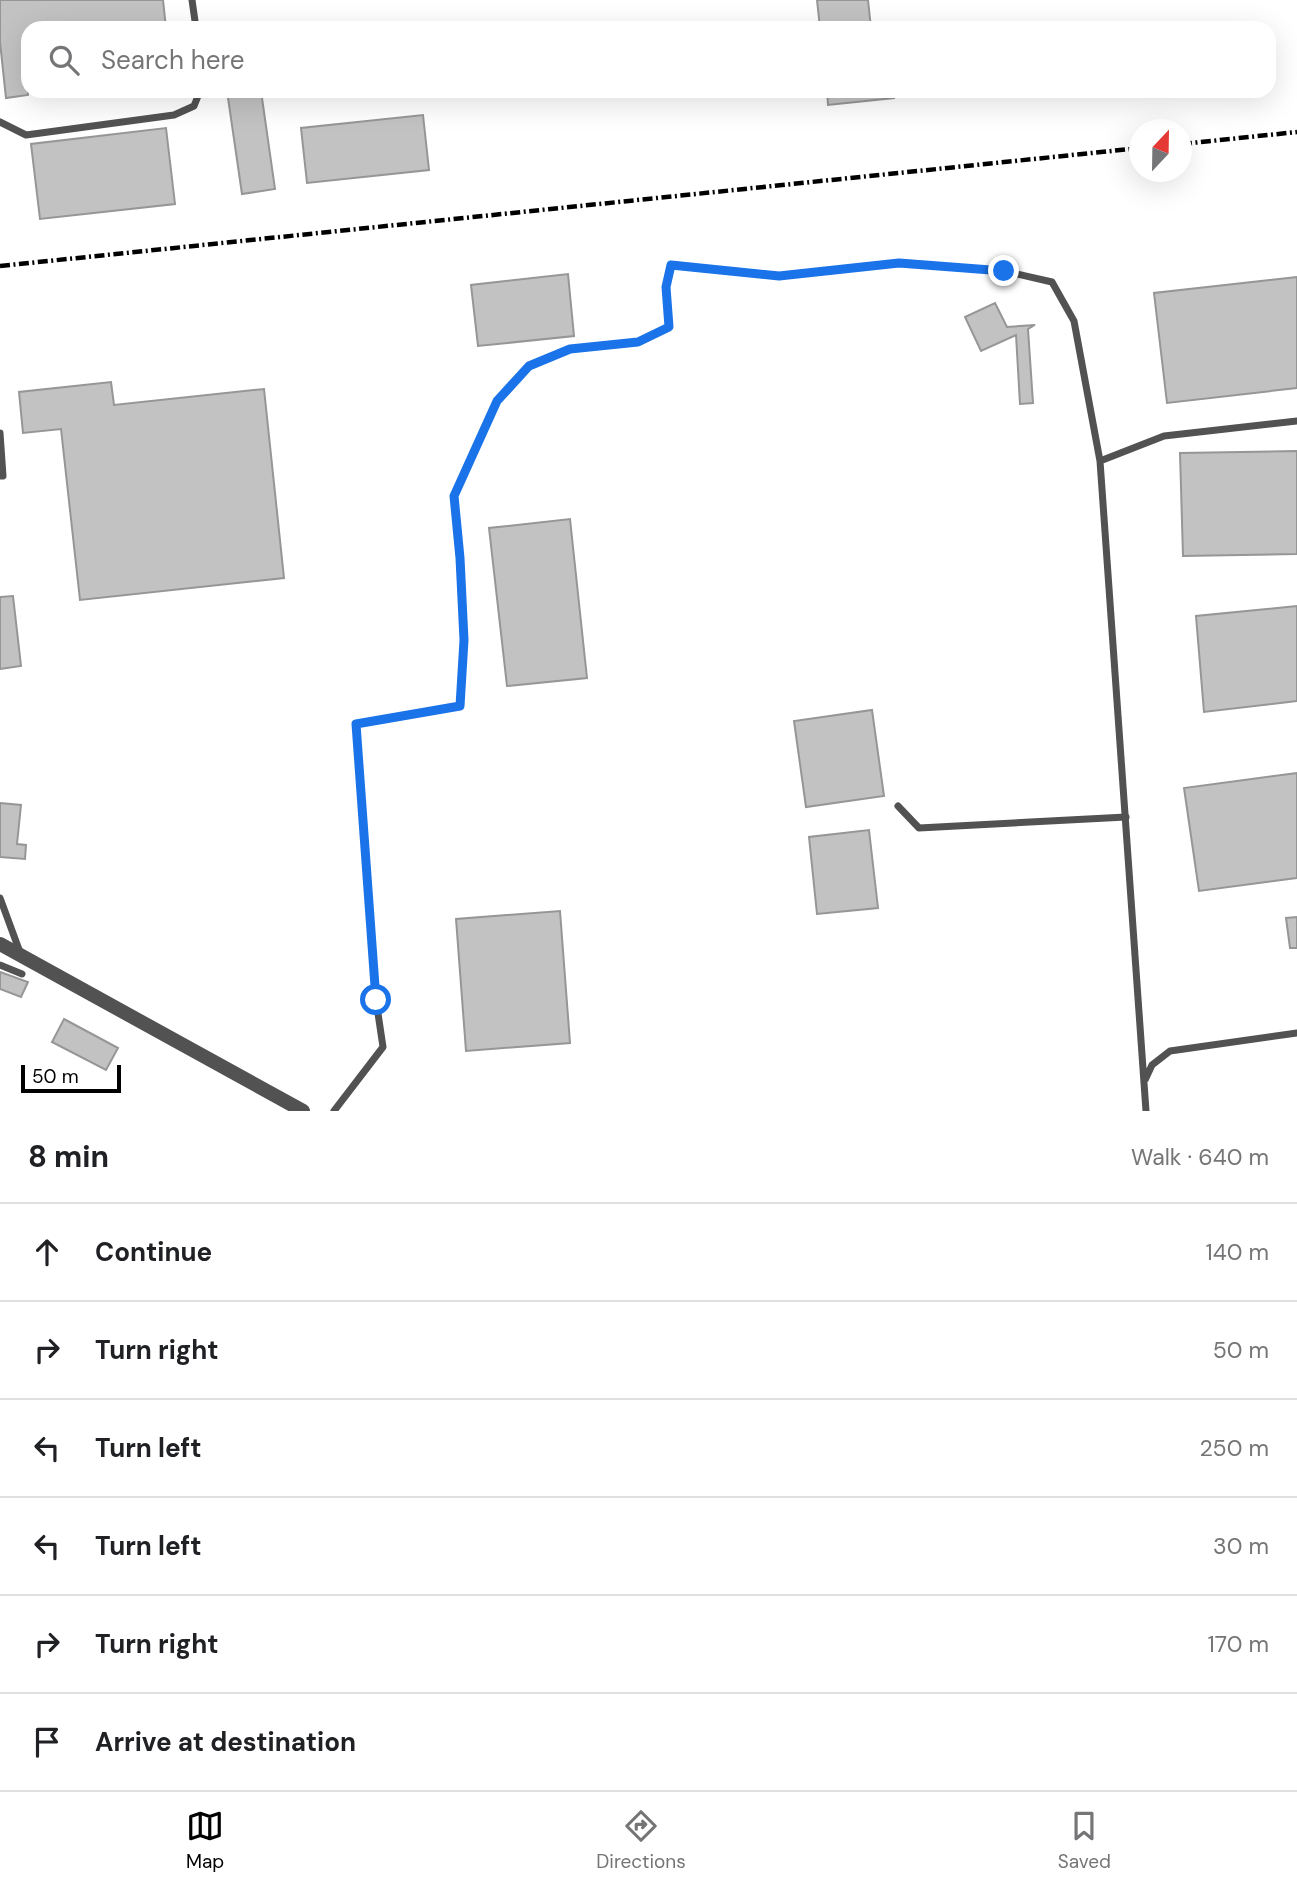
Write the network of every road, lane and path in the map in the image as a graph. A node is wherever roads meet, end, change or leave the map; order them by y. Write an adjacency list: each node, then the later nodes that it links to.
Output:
1 (192, 0): 2 (lane)
2 (195, 21)
3 (197, 98): 4 (lane)
4 (0, 122)
5 (1297, 421): 7 (lane)
6 (0, 433): 8 (lane)
7 (1100, 461): 10 (lane); 19 (lane)
8 (0, 476)
9 (898, 806): 10 (lane)
10 (1126, 817): 17 (lane)
11 (0, 898): 13 (lane)
12 (0, 944): 13 (street)
13 (21, 955): 18 (street)
14 (0, 965): 15 (lane)
15 (22, 974)
16 (1297, 1033): 17 (lane)
17 (1145, 1080): 20 (lane)
18 (303, 1111)
19 (334, 1111)
20 (1146, 1111)

